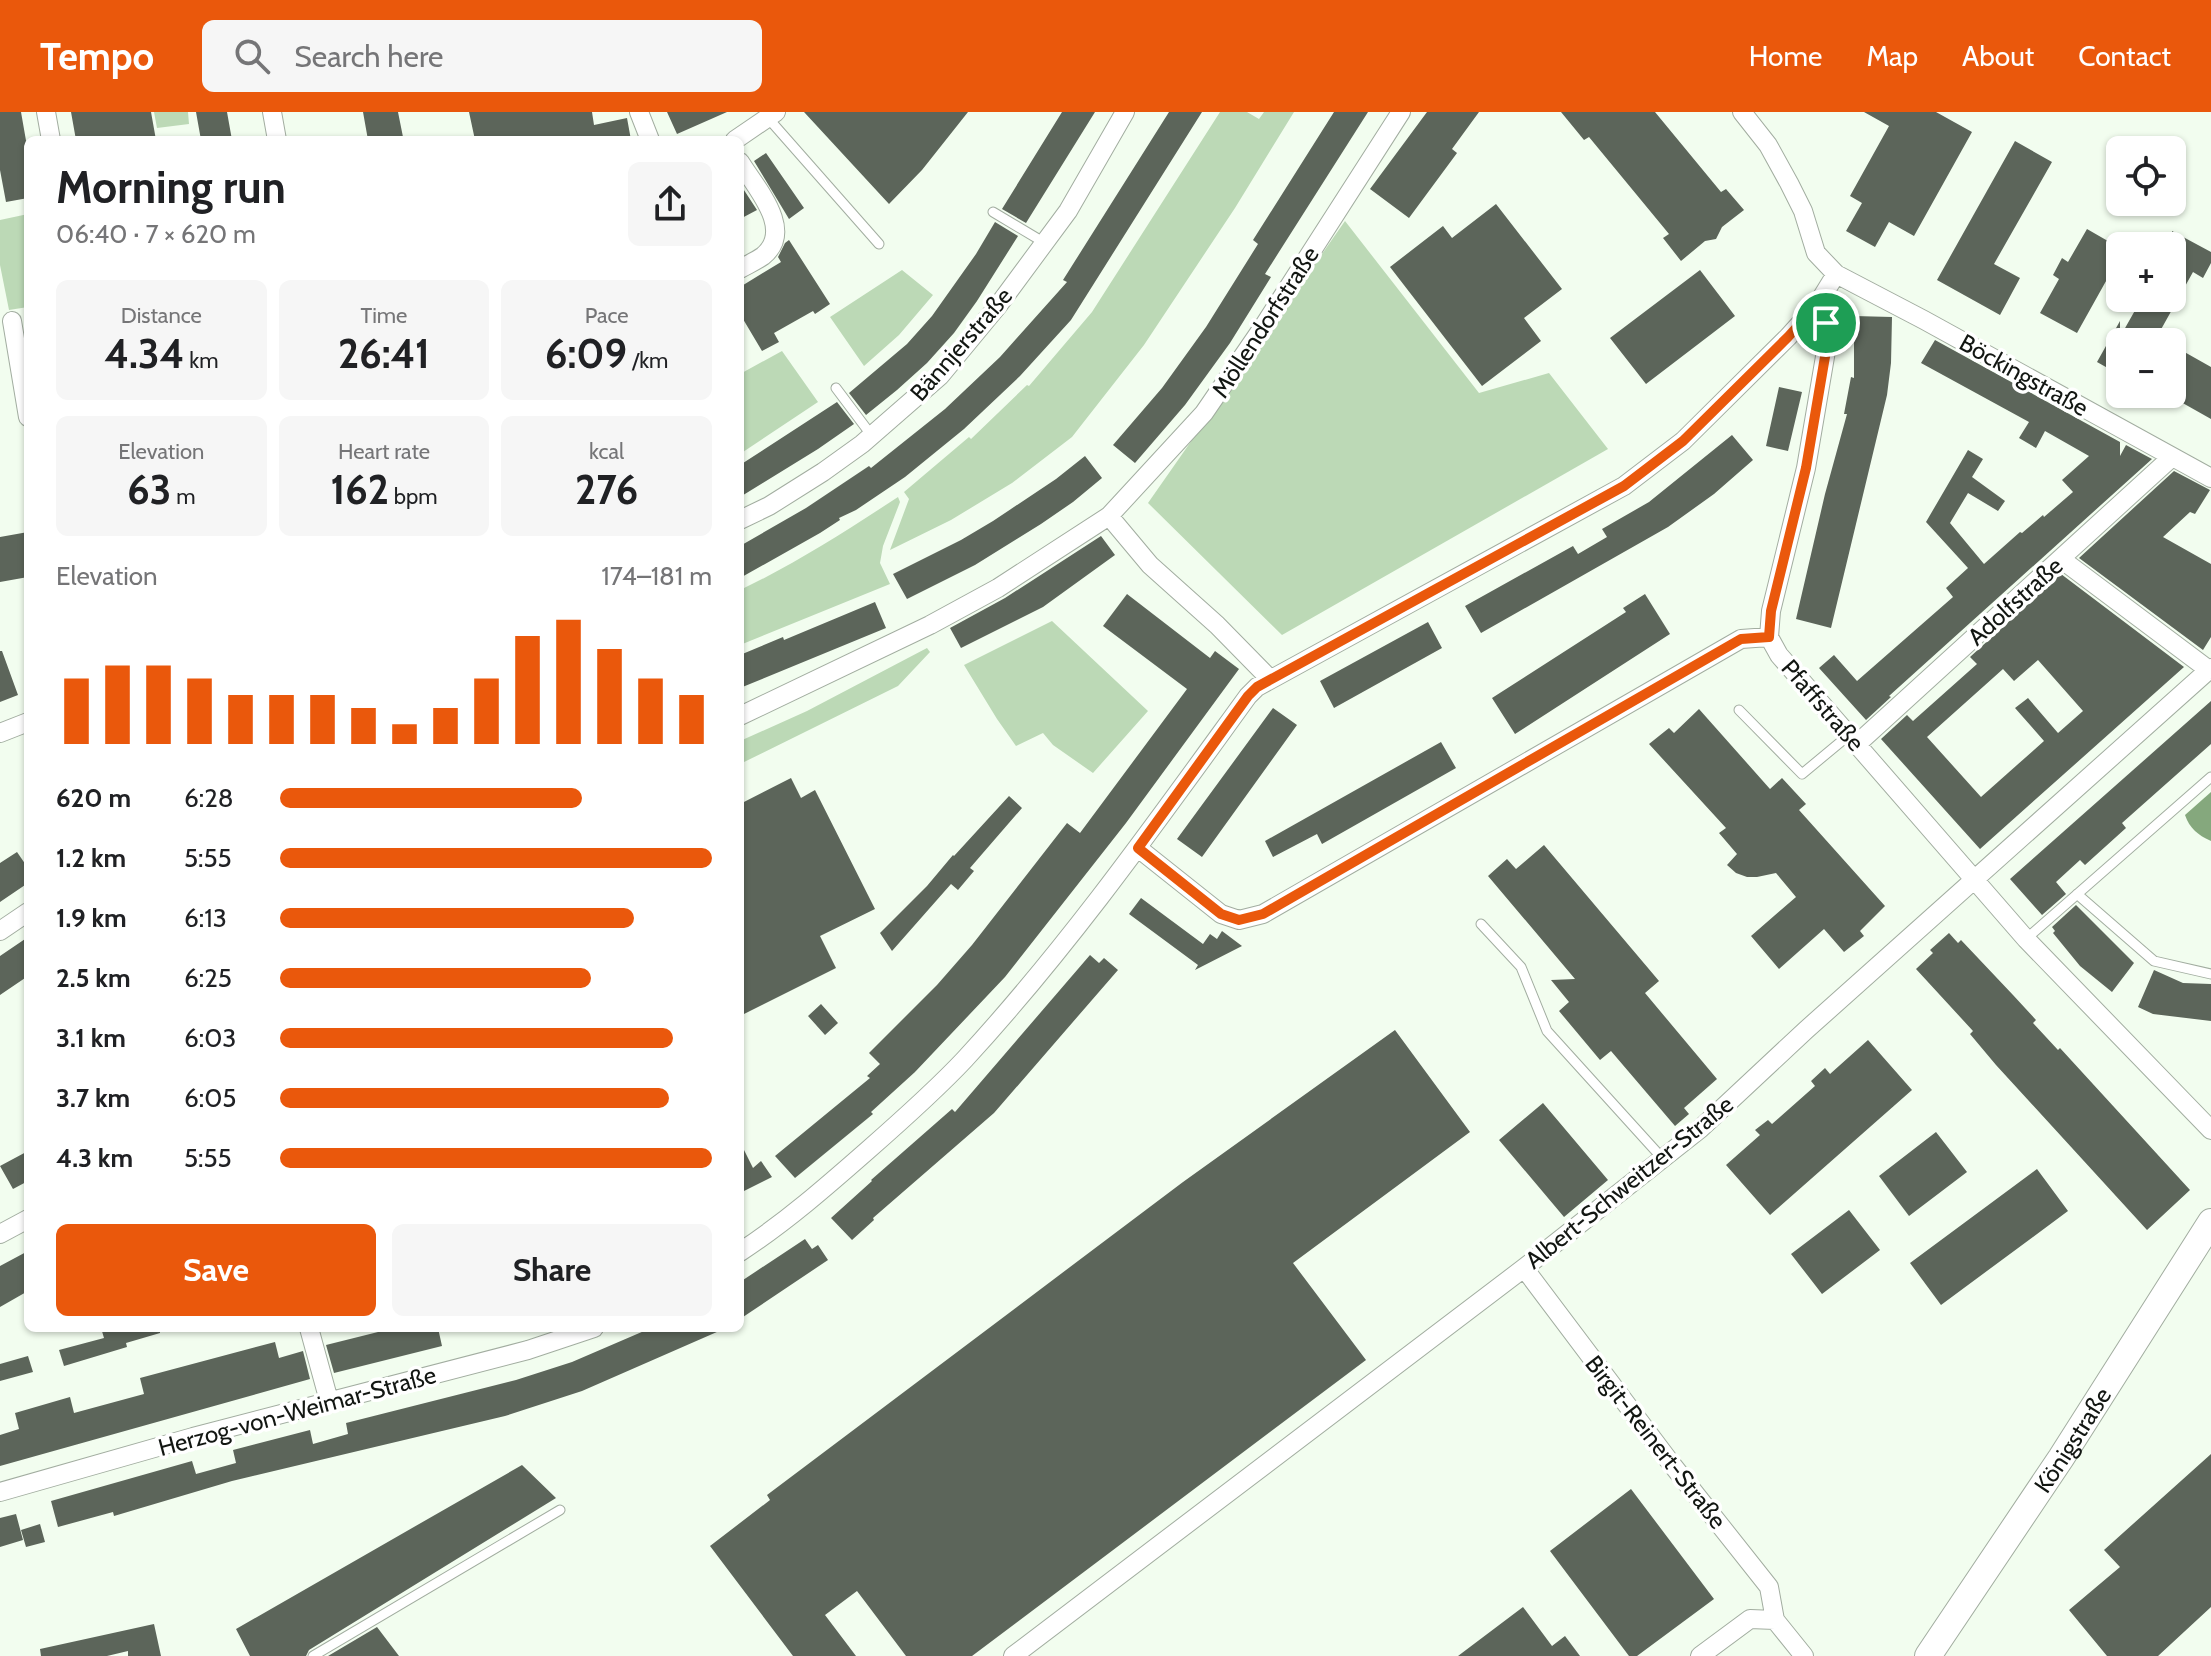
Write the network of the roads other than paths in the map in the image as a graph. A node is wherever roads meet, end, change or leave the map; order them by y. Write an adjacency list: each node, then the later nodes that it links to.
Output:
1 (46, 112): 8 (street)
2 (272, 112): 9 (street)
3 (639, 112): 10 (street)
4 (1125, 112): 14 (street, Bännjerstraße)
5 (1401, 112): 25 (street, Möllendorfstraße)
6 (1742, 112): 17 (street)
7 (772, 115): 11 (street); 15 (lane)
8 (50, 136)
9 (276, 136)
10 (648, 136)
11 (741, 136)
12 (744, 169): 16 (street)
13 (993, 212): 14 (lane)
14 (1045, 243): 22 (street, Bännjerstraße)
15 (879, 244)
16 (744, 267)
17 (1836, 274): 18 (street); 23 (street, Böckingstraße)
18 (1817, 305): 28 (street); 30 (street)
19 (13, 320): 21 (street)
20 (836, 388): 22 (lane)
21 (24, 391)
22 (872, 436): 26 (street, Bännjerstraße)
23 (2172, 457): 24 (street, Böckingstraße); 27 (street, Adolfstraße)
24 (2211, 478)
25 (1109, 516): 30 (street); 32 (street, Möllendorfstraße)
26 (744, 518)
27 (2061, 559): 29 (street); 35 (street, Adolfstraße)
28 (1769, 637): 35 (street, Pfaffstraße); 37 (street, Pfaffstraße)
29 (2210, 669): 38 (street, Albert-Schweitzer-Straße)
30 (1270, 679): 37 (street)
31 (1739, 710): 35 (lane)
32 (744, 714)
33 (24, 724): 34 (street)
34 (0, 733)
35 (1853, 740): 38 (street, Pfaffstraße)
36 (2211, 777): 39 (lane)
37 (1138, 848): 50 (street)
38 (1974, 880): 43 (street, Pfaffstraße); 46 (street, Albert-Schweitzer-Straße)
39 (2077, 894): 43 (lane); 44 (lane)
40 (24, 915): 42 (street)
41 (1481, 924): 46 (lane)
42 (0, 931)
43 (2026, 939): 45 (street, Pfaffstraße)
44 (2211, 974)
45 (2211, 1130)
46 (1663, 1159): 51 (street, Albert-Schweitzer-Straße)
47 (24, 1221): 49 (street)
48 (2211, 1222): 62 (main road, Königstraße)
49 (0, 1234)
50 (744, 1249)
51 (1524, 1268): 57 (street, Birgit-Reinert-Straße); 59 (street, Albert-Schweitzer-Straße)
52 (310, 1332): 54 (street)
53 (582, 1332): 54 (street, Herzog-von-Weimar-Straße)
54 (329, 1401): 55 (street, Herzog-von-Weimar-Straße)
55 (0, 1492)
56 (560, 1510): 58 (lane)
57 (1775, 1620): 60 (street); 61 (street, Birgit-Reinert-Straße)
58 (313, 1656)
59 (1013, 1656)
60 (1700, 1656)
61 (1804, 1656)
62 (1928, 1656)

